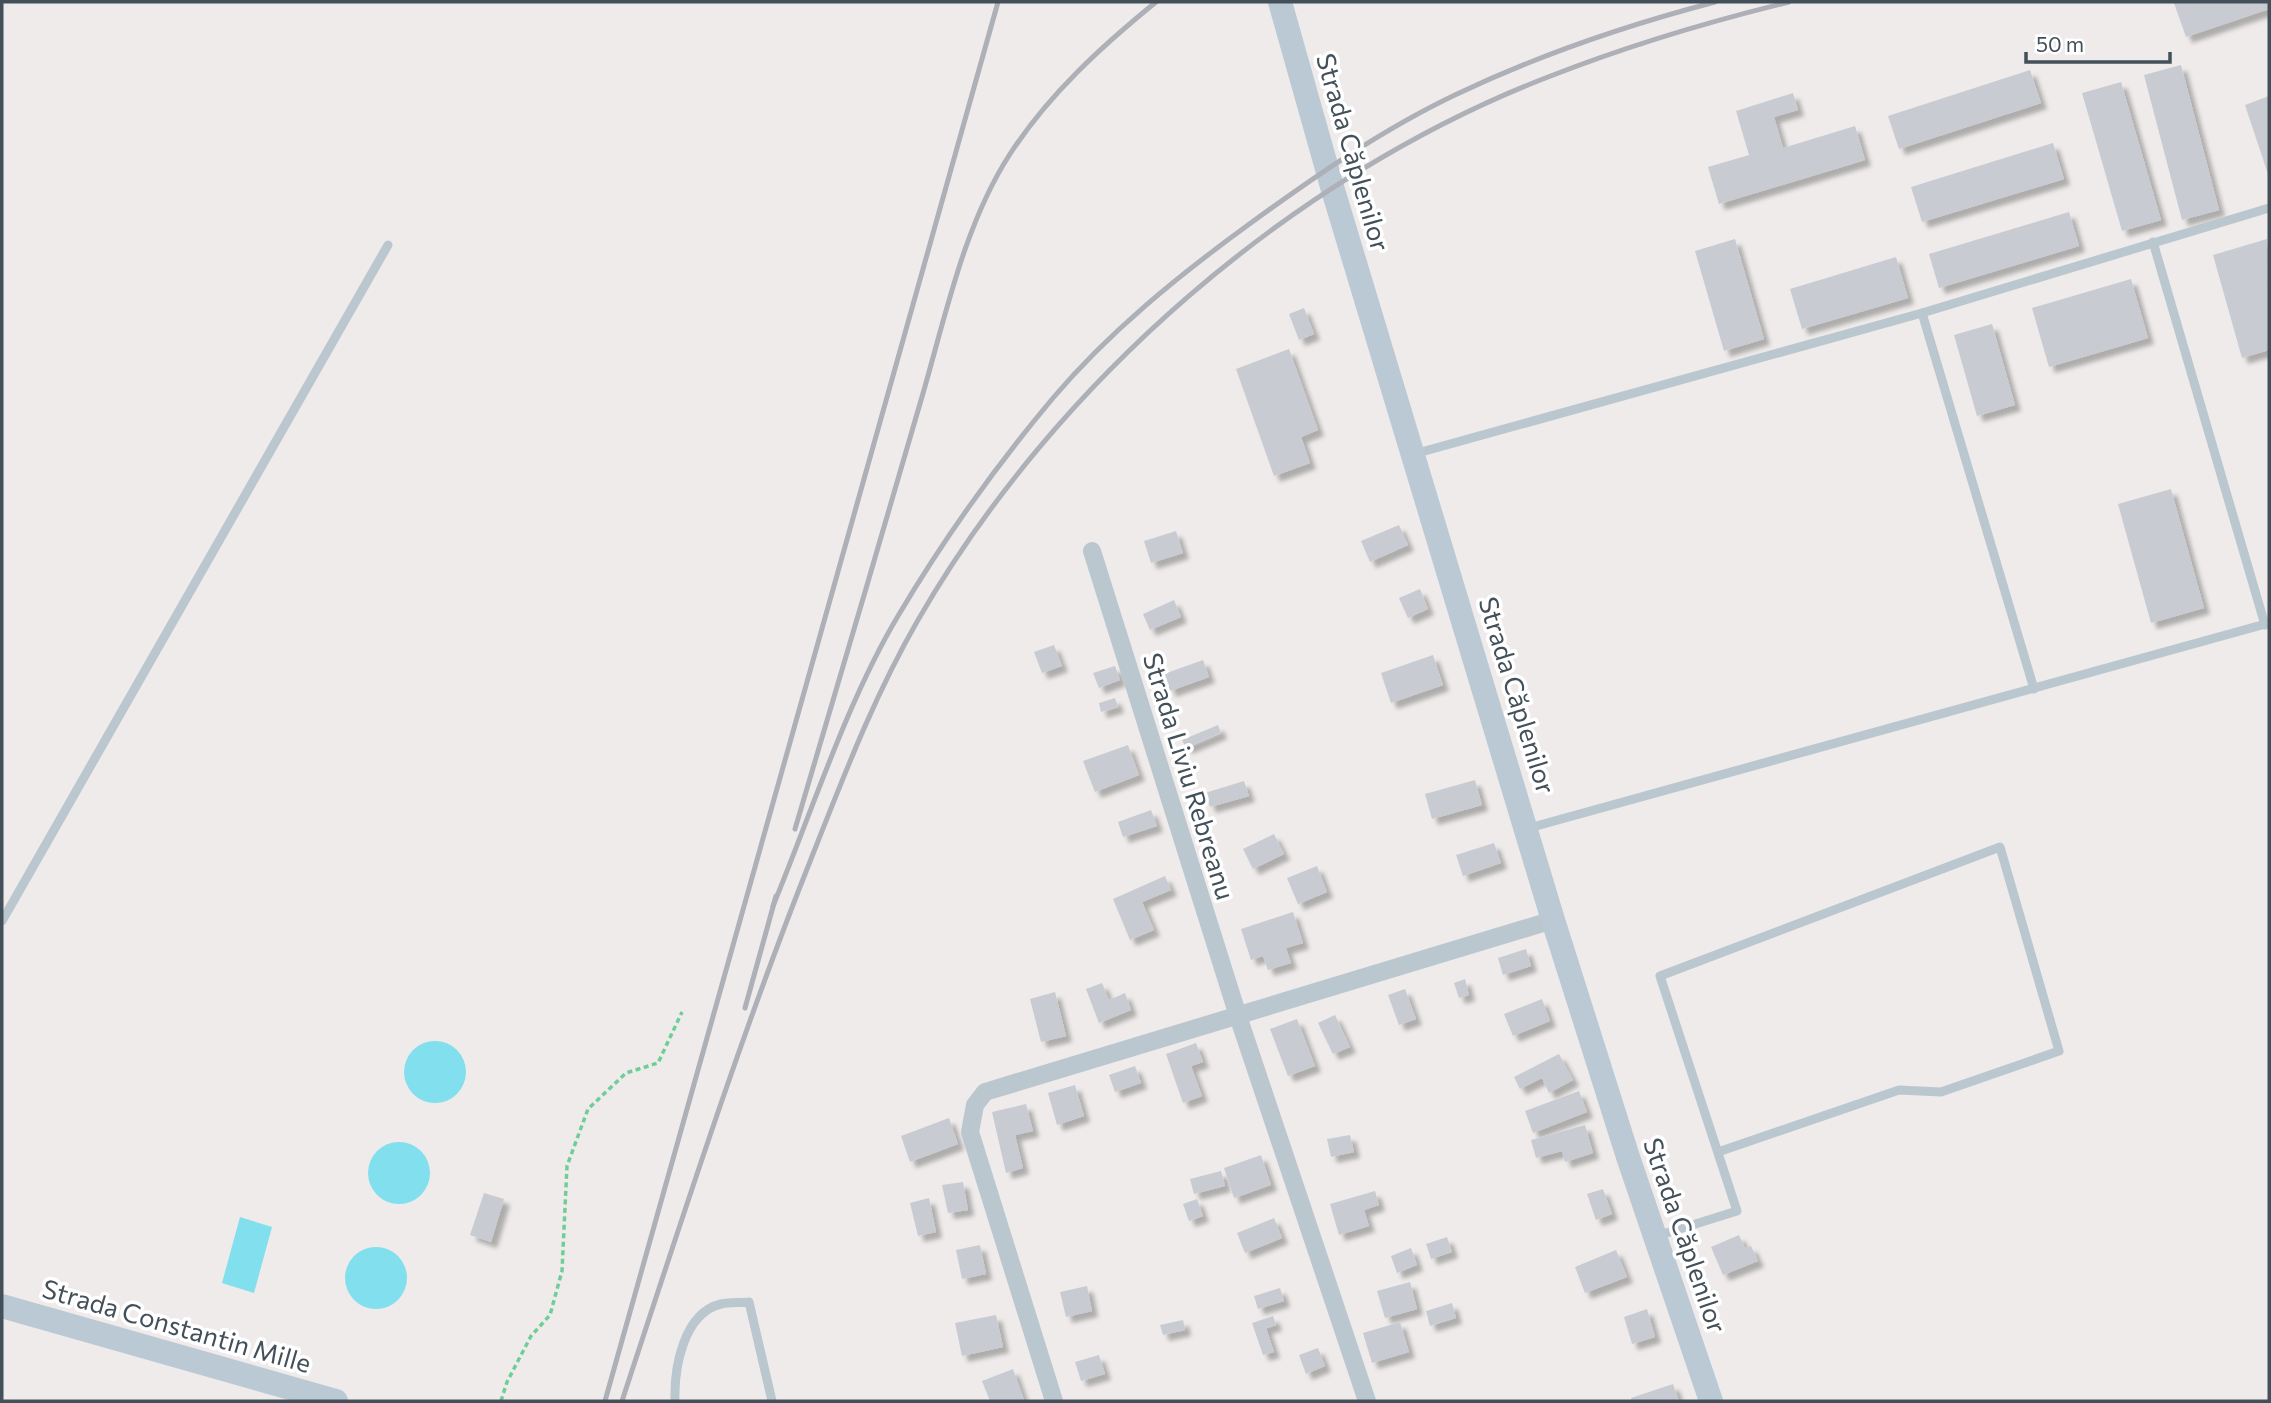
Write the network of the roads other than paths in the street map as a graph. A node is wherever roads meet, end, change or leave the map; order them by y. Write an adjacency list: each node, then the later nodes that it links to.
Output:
1 (1280, 2): 6 (street, Strada Căplenilor)
2 (2269, 208): 3 (lane)
3 (2152, 242): 5 (lane); 8 (lane)
4 (388, 245): 12 (lane)
5 (1922, 313): 6 (lane); 9 (lane)
6 (1414, 454): 10 (street, Strada Căplenilor)
7 (1092, 551): 13 (street, Strada Liviu Rebreanu)
8 (2267, 624): 9 (lane)
9 (2034, 689): 10 (lane)
10 (1528, 829): 11 (street, Strada Căplenilor)
11 (1553, 920): 13 (street); 15 (street, Strada Căplenilor)
12 (2, 921)
13 (1238, 1016): 20 (street); 21 (street, Strada Liviu Rebreanu)
14 (1718, 1152): 14 (lane); 15 (lane)
15 (1655, 1237): 22 (street, Strada Căplenilor)
16 (2, 1306): 17 (street, Strada Constantin Mille)
17 (337, 1401)
18 (674, 1401): 19 (lane)
19 (772, 1401)
20 (1054, 1401)
21 (1367, 1401)
22 (1711, 1401)

